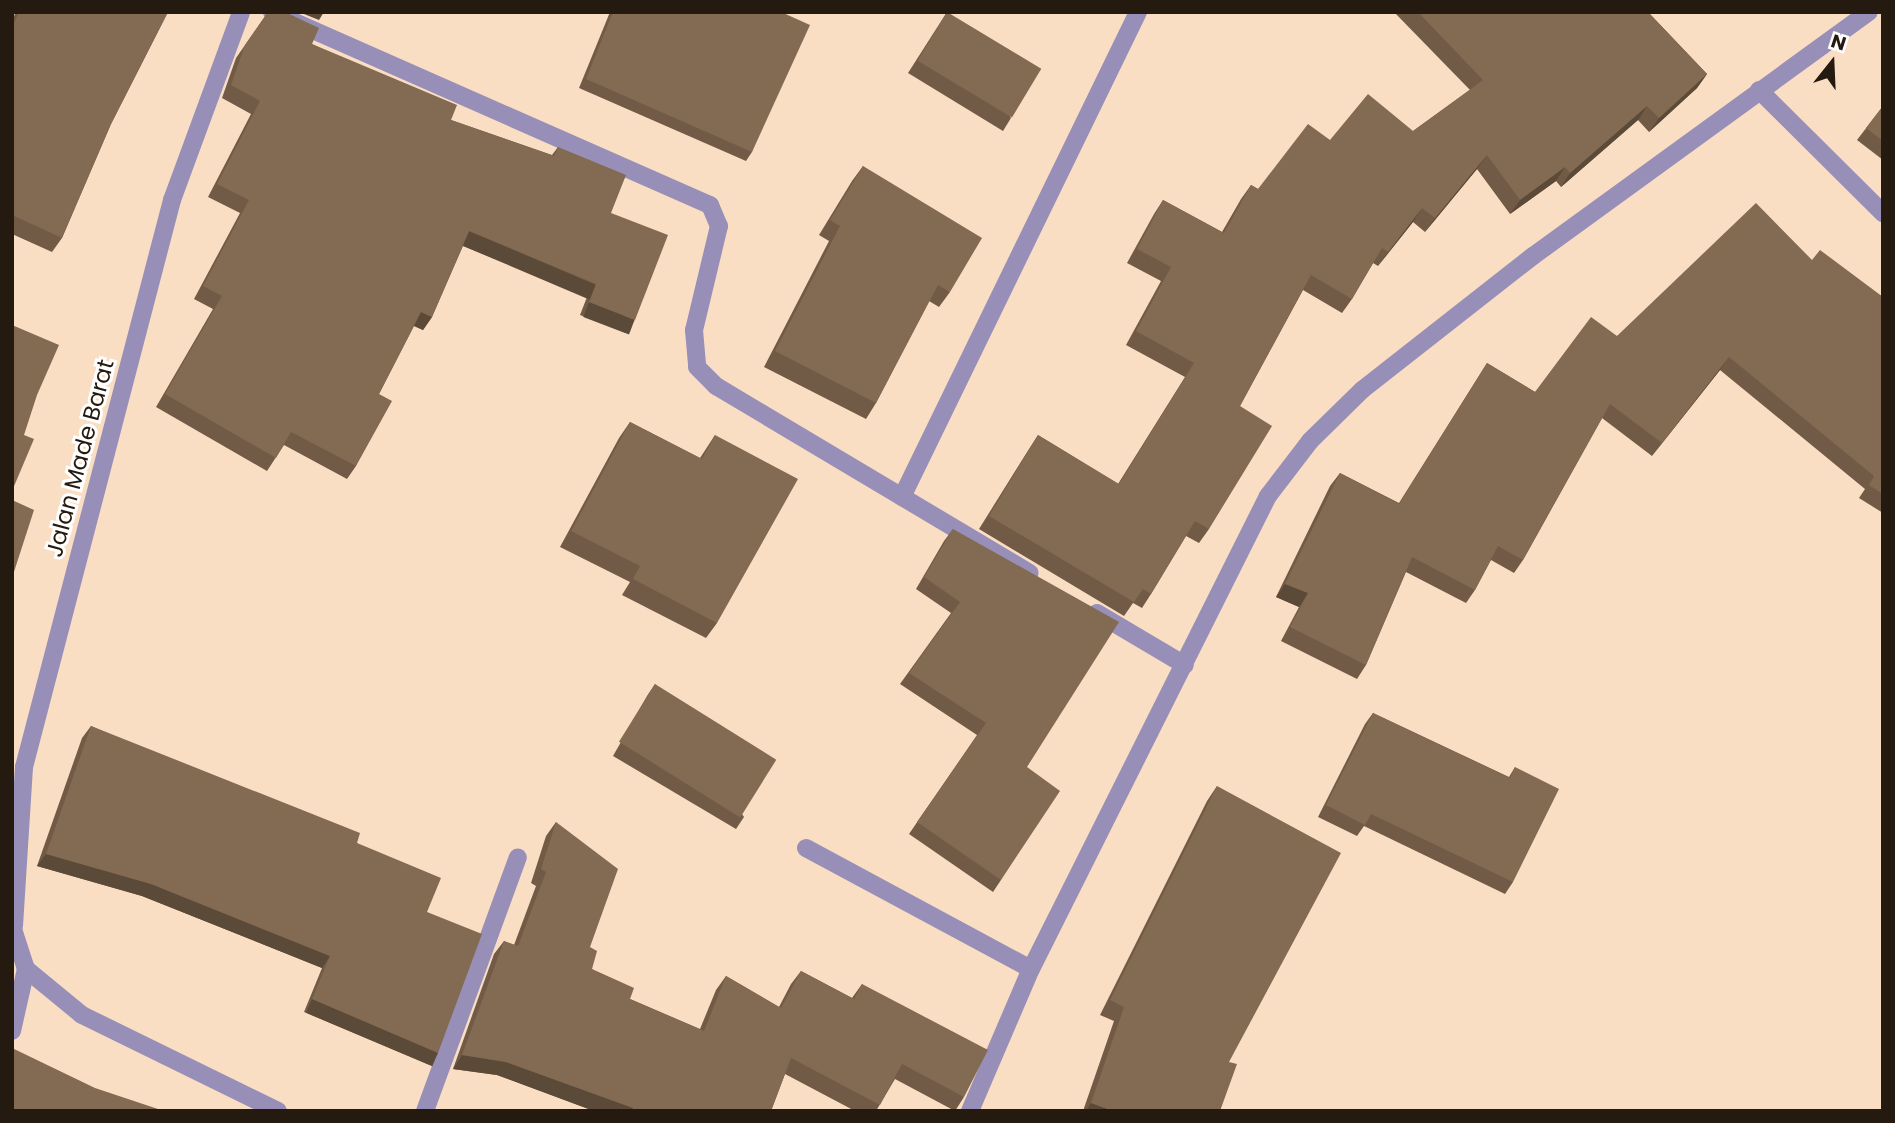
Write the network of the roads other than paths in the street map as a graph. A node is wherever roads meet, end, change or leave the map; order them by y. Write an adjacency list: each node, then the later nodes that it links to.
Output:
1 (241, 12): 13 (street, Jalan Made Barat)
2 (272, 12): 7 (street)
3 (1138, 12): 7 (street)
4 (1869, 12): 5 (street)
5 (1759, 90): 6 (street); 10 (street)
6 (1883, 213)
7 (902, 497): 8 (street)
8 (1043, 581)
9 (1079, 602): 10 (street)
10 (1185, 664): 14 (street)
11 (806, 848): 14 (street)
12 (518, 857): 18 (street)
13 (13, 926): 15 (street, Jalan Made Barat)
14 (1031, 969): 19 (street)
15 (26, 970): 16 (street); 17 (street)
16 (12, 1031)
17 (278, 1111)
18 (425, 1111)
19 (970, 1111)

